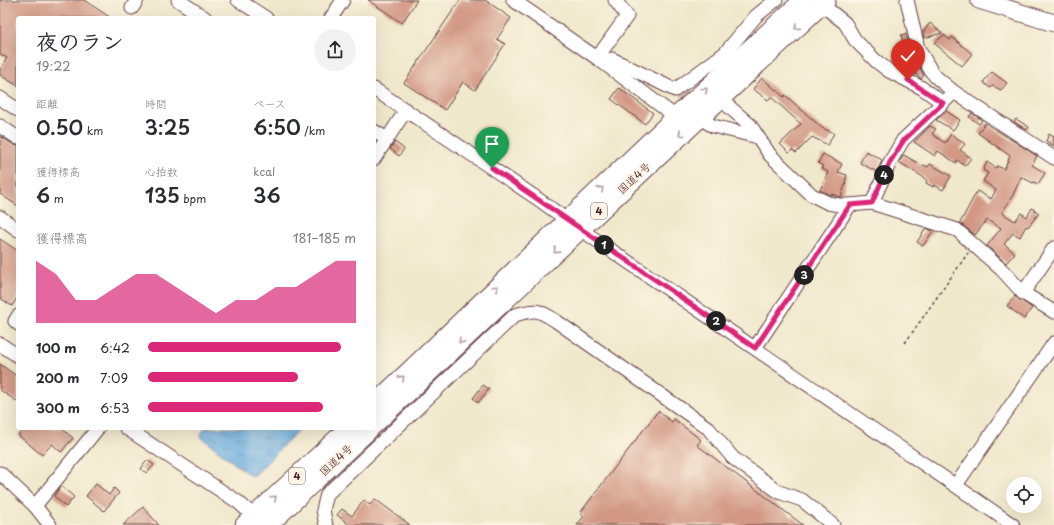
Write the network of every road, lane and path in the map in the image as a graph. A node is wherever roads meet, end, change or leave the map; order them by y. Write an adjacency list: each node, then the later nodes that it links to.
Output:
1 (178, 0): 10 (street)
2 (238, 0): 11 (street)
3 (344, 0): 12 (street)
4 (514, 0): 14 (street)
5 (615, 0): 14 (street)
6 (776, 0): 14 (street)
7 (907, 0): 16 (street)
8 (980, 0): 13 (main road)
9 (817, 1): 18 (highway, 国道4号 / 4, one-way to 18); 19 (street); 22 (highway, 国道4号 / 4, one-way to 9)
10 (202, 16)
11 (263, 16)
12 (332, 16)
13 (1054, 23)
14 (600, 60): 22 (street)
15 (376, 90): 21 (street)
16 (954, 92): 19 (street); 30 (street)
17 (0, 98): 20 (street)
18 (719, 98): 27 (street); 34 (highway, 国道4号 / 4, one-way to 34)
19 (943, 103): 31 (street)
20 (16, 109)
21 (406, 110): 28 (street); 34 (street)
22 (676, 117): 34 (highway, 国道4号 / 4, one-way to 22)
23 (708, 123): 27 (street)
24 (0, 126): 26 (street)
25 (376, 132): 28 (street)
26 (16, 137)
27 (758, 137): 32 (street)
28 (387, 139): 29 (street)
29 (376, 156)
30 (1054, 158)
31 (872, 203): 32 (street); 36 (street)
32 (850, 205): 43 (street)
33 (0, 217): 35 (street)
34 (574, 224): 43 (street); 45 (highway, 国道4号 / 4, one-way to 34); 46 (highway, 国道4号 / 4, one-way to 46)
35 (16, 229)
36 (974, 245): 38 (street); 40 (path)
37 (1054, 248): 38 (street)
38 (1023, 293): 39 (street)
39 (1054, 312)
40 (905, 343)
41 (0, 344): 44 (street)
42 (1054, 344): 52 (street)
43 (755, 348): 52 (street)
44 (16, 355)
45 (376, 403)
46 (376, 422)
47 (96, 430): 53 (street)
48 (129, 430): 54 (street)
49 (348, 430): 54 (highway, 国道4号 / 4, one-way to 49)
50 (368, 430): 54 (highway, 国道4号 / 4)
51 (0, 473): 53 (street)
52 (956, 485): 58 (street)
53 (35, 506): 55 (street)
54 (257, 523)
55 (50, 525)
56 (326, 525): 57 (street)
57 (833, 525)
58 (1013, 525)

